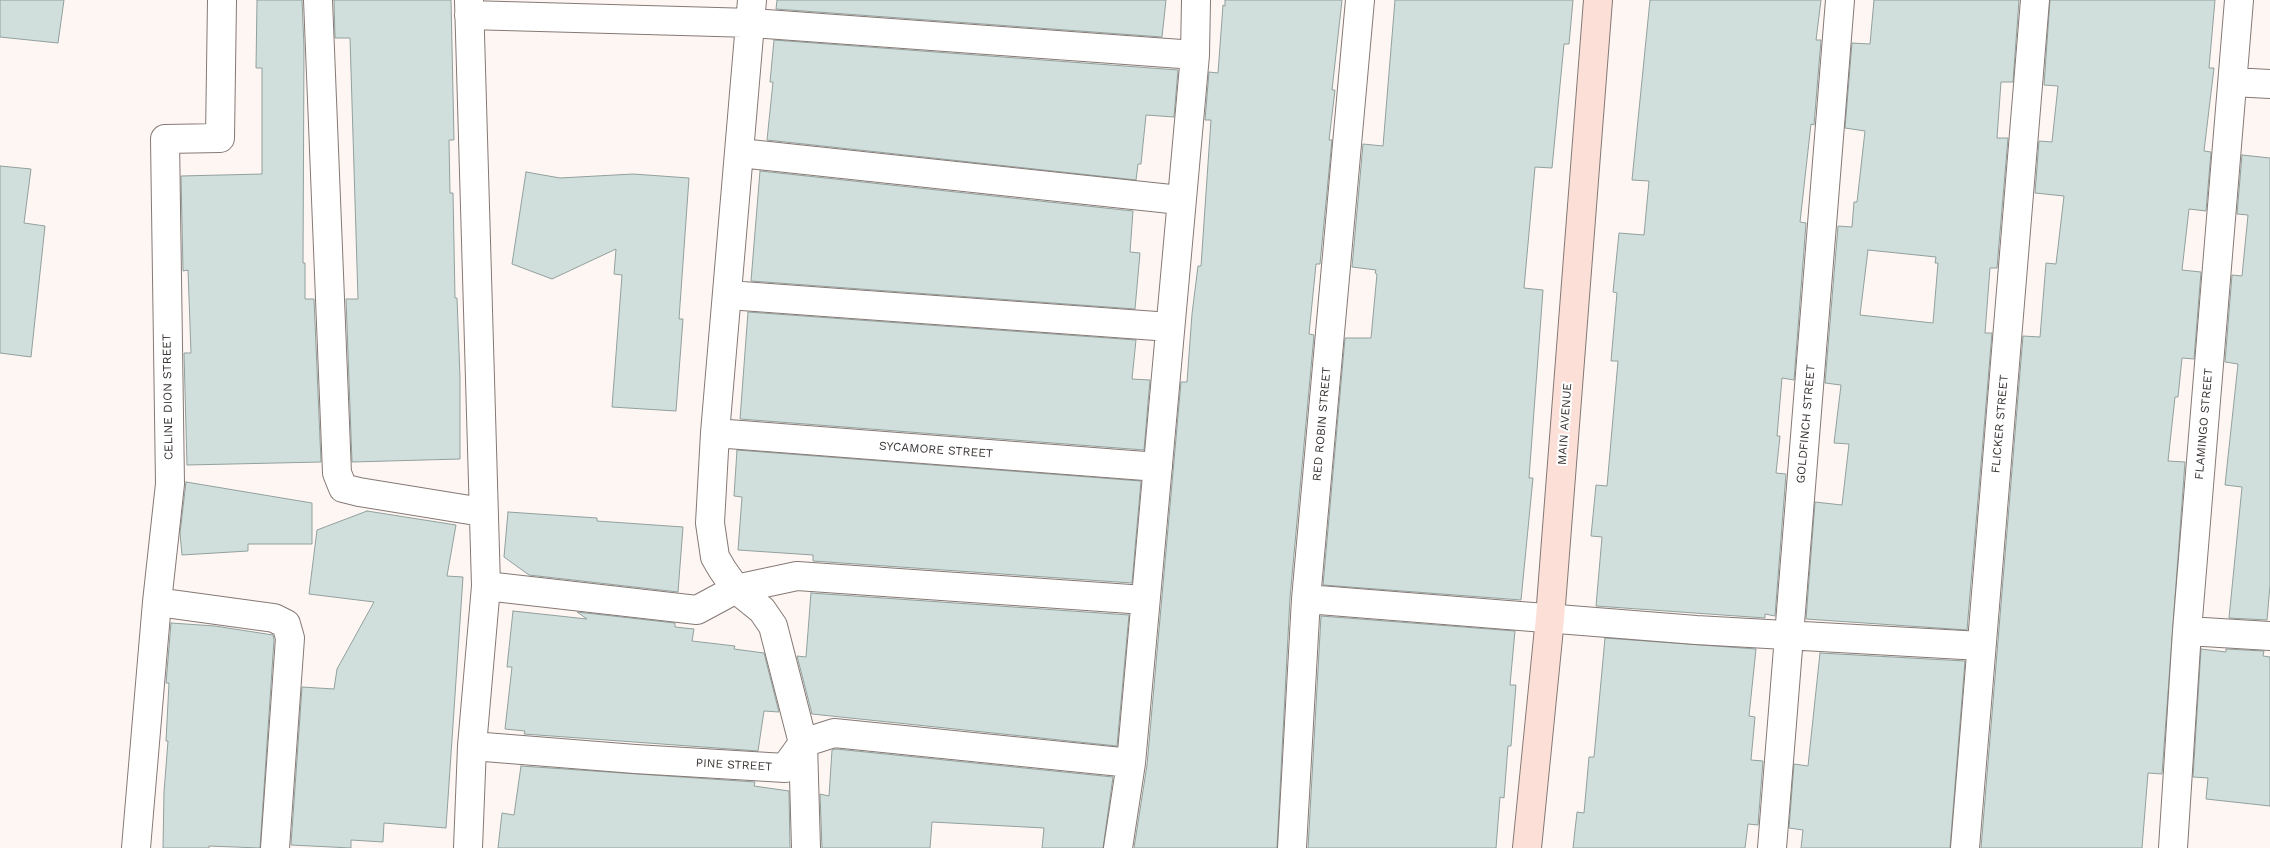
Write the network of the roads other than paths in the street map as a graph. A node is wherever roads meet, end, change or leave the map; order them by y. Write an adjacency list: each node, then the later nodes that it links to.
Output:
1 (222, 0): 25 (street, CELINE DION STREET)
2 (318, 0): 20 (street)
3 (1196, 0): 11 (street)
4 (1360, 0): 23 (street, RED ROBIN STREET)
5 (1598, 0): 26 (street, MAIN AVENUE)
6 (1840, 0): 28 (street, GOLDFINCH STREET)
7 (2035, 0): 30 (street, FLICKER STREET)
8 (2239, 0): 12 (street, FLAMINGO STREET)
9 (469, 7): 10 (street); 20 (street)
10 (752, 11): 11 (street); 14 (street)
11 (1195, 56): 15 (street)
12 (2232, 82): 13 (street); 27 (street, FLAMINGO STREET)
13 (2270, 84)
14 (740, 153): 15 (street); 16 (street)
15 (1180, 200): 17 (street)
16 (728, 295): 17 (street); 18 (street)
17 (1170, 326): 19 (street)
18 (715, 433): 19 (street, SYCAMORE STREET); 22 (street)
19 (1158, 467): 24 (street)
20 (482, 512): 21 (street)
21 (486, 586): 22 (street); 32 (street)
22 (736, 589): 24 (street); 31 (street)
23 (1306, 599): 26 (street); 39 (street, RED ROBIN STREET)
24 (1145, 600): 33 (street)
25 (157, 602): 34 (street, CELINE DION STREET); 35 (street)
26 (1550, 618): 28 (street); 40 (street, MAIN AVENUE)
27 (2187, 631): 29 (street); 43 (street, FLAMINGO STREET)
28 (1789, 635): 30 (street); 41 (street, GOLDFINCH STREET)
29 (2270, 636)
30 (1981, 646): 42 (street, FLICKER STREET)
31 (803, 743): 32 (street, PINE STREET); 33 (street); 37 (street)
32 (472, 746): 36 (street)
33 (1131, 763): 38 (street)
34 (136, 848)
35 (275, 848)
36 (468, 848)
37 (806, 848)
38 (1118, 848)
39 (1292, 848)
40 (1527, 848)
41 (1772, 848)
42 (1965, 848)
43 (2173, 848)

